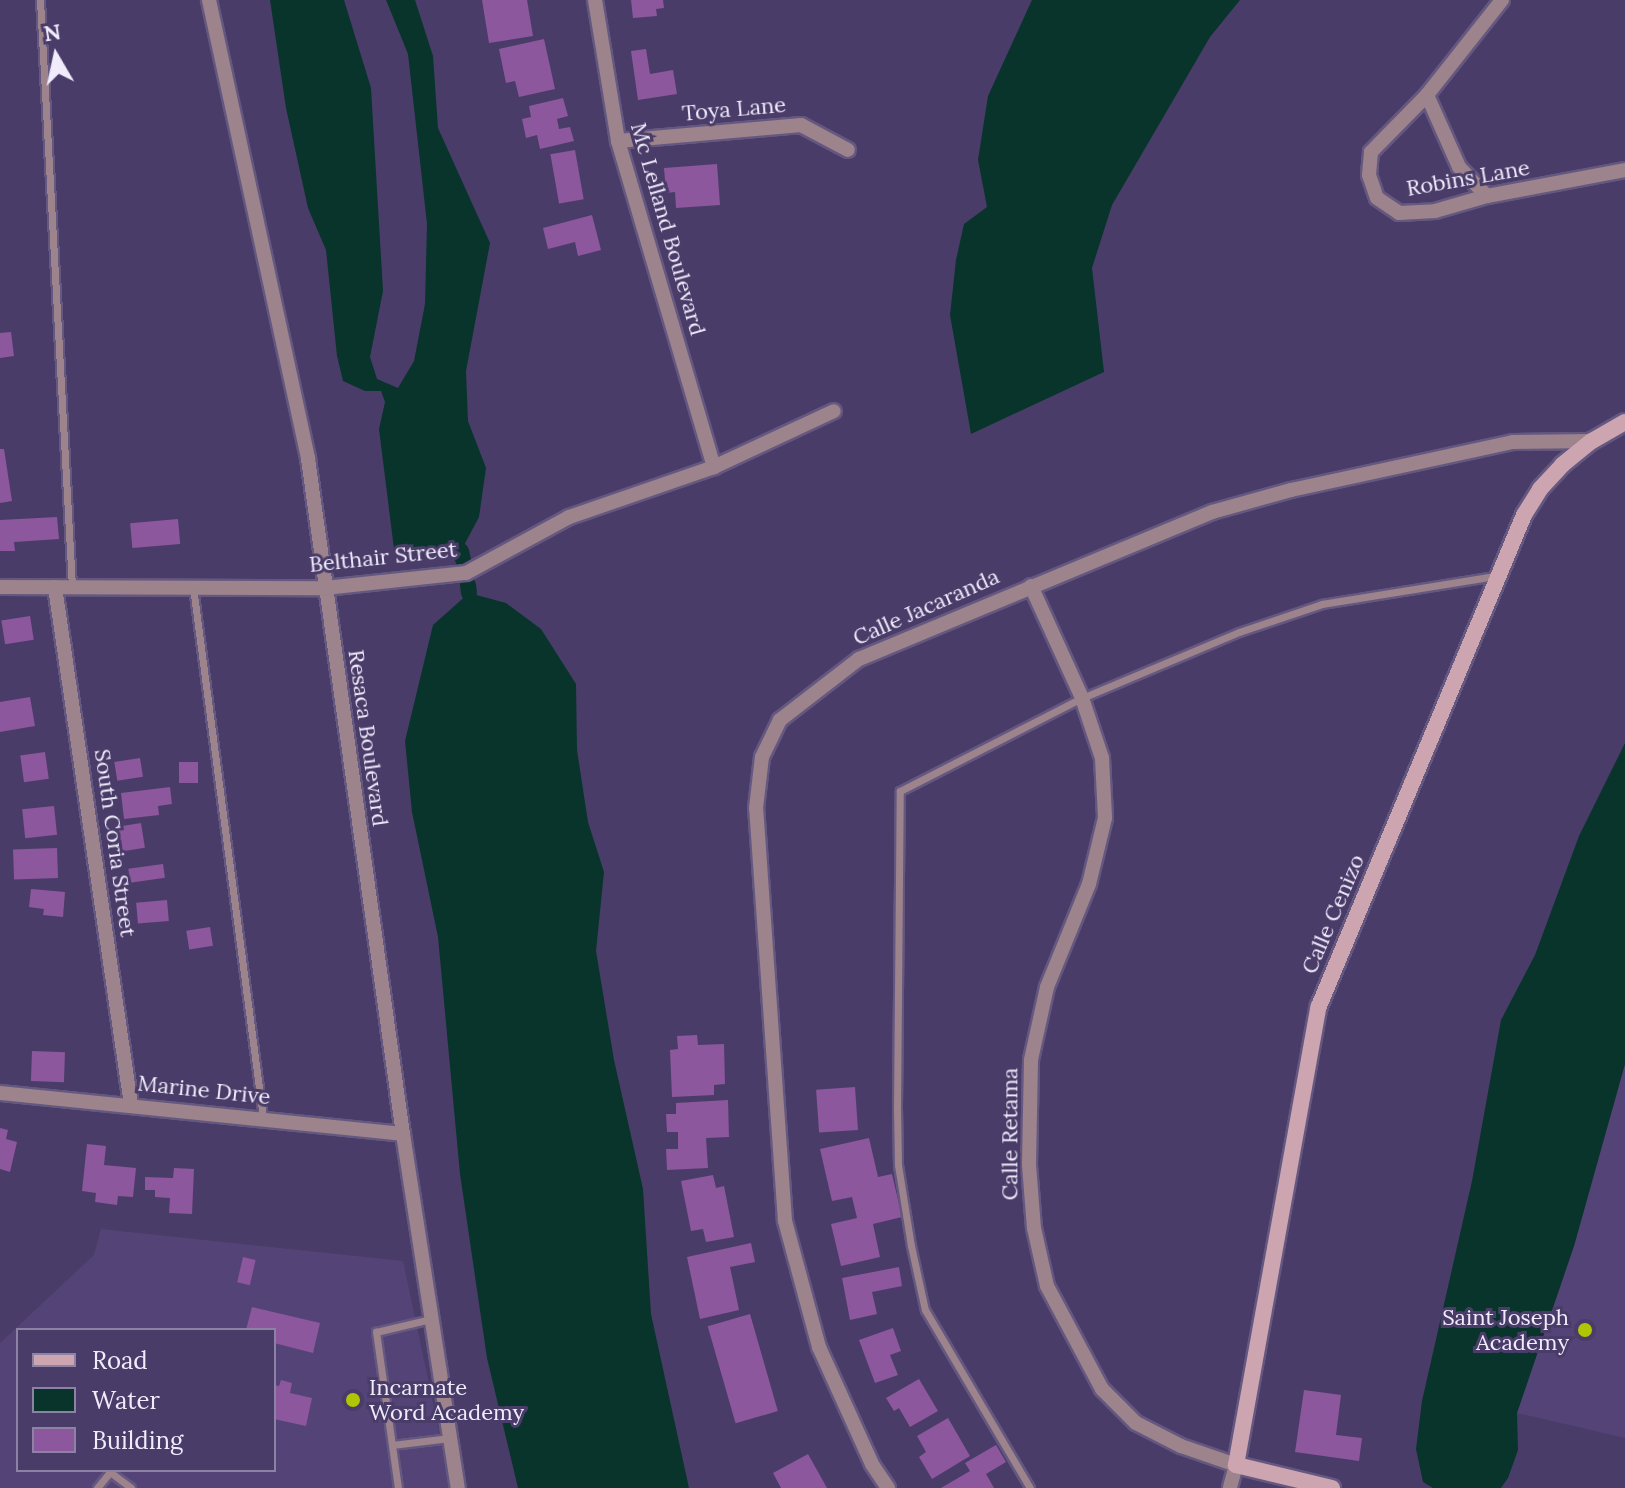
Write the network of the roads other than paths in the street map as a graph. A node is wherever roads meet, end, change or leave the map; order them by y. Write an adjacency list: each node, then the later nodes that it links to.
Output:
1 (40, 0): 18 (lane)
2 (209, 0): 20 (street, Resaca Boulevard)
3 (595, 0): 6 (street, Mc Lelland Boulevard)
4 (1502, 0): 5 (street, Robins Lane)
5 (1427, 95): 9 (street); 9 (street, Robins Lane)
6 (618, 141): 7 (street, Toya Lane); 13 (street, Mc Lelland Boulevard)
7 (848, 150)
8 (1625, 170): 9 (street, Robins Lane)
9 (1487, 196)
10 (834, 411): 13 (street, Belthair Street)
11 (1625, 422): 12 (street, Calle Cenizo)
12 (1592, 441): 14 (street, Calle Cenizo); 15 (street, Calle Jacaranda)
13 (714, 467): 20 (street, Belthair Street)
14 (1498, 576): 21 (lane); 29 (street, Calle Cenizo)
15 (1031, 586): 21 (street, Calle Retama); 34 (street, Calle Jacaranda)
16 (0, 587): 17 (street, Belthair Street)
17 (55, 587): 18 (street, Belthair Street); 23 (street, South Coria Street)
18 (72, 587): 19 (street, Belthair Street)
19 (193, 587): 20 (street, Belthair Street); 24 (lane)
20 (325, 588): 25 (street, Resaca Boulevard)
21 (1082, 698): 29 (street, Calle Retama); 35 (lane)
22 (0, 1093): 23 (street, Marine Drive)
23 (131, 1105): 24 (street, Marine Drive)
24 (263, 1118): 25 (street, Marine Drive)
25 (403, 1134): 26 (street, Resaca Boulevard)
26 (431, 1319): 27 (street, Resaca Boulevard); 28 (lane)
27 (450, 1438): 28 (lane); 33 (street, Resaca Boulevard)
28 (392, 1445): 32 (lane)
29 (1236, 1465): 36 (street, Calle Cenizo); 37 (street, Calle Retama)
30 (97, 1488): 31 (lane)
31 (131, 1488)
32 (398, 1488)
33 (458, 1488)
34 (888, 1488)
35 (1030, 1488)
36 (1230, 1488)
37 (1332, 1488)

